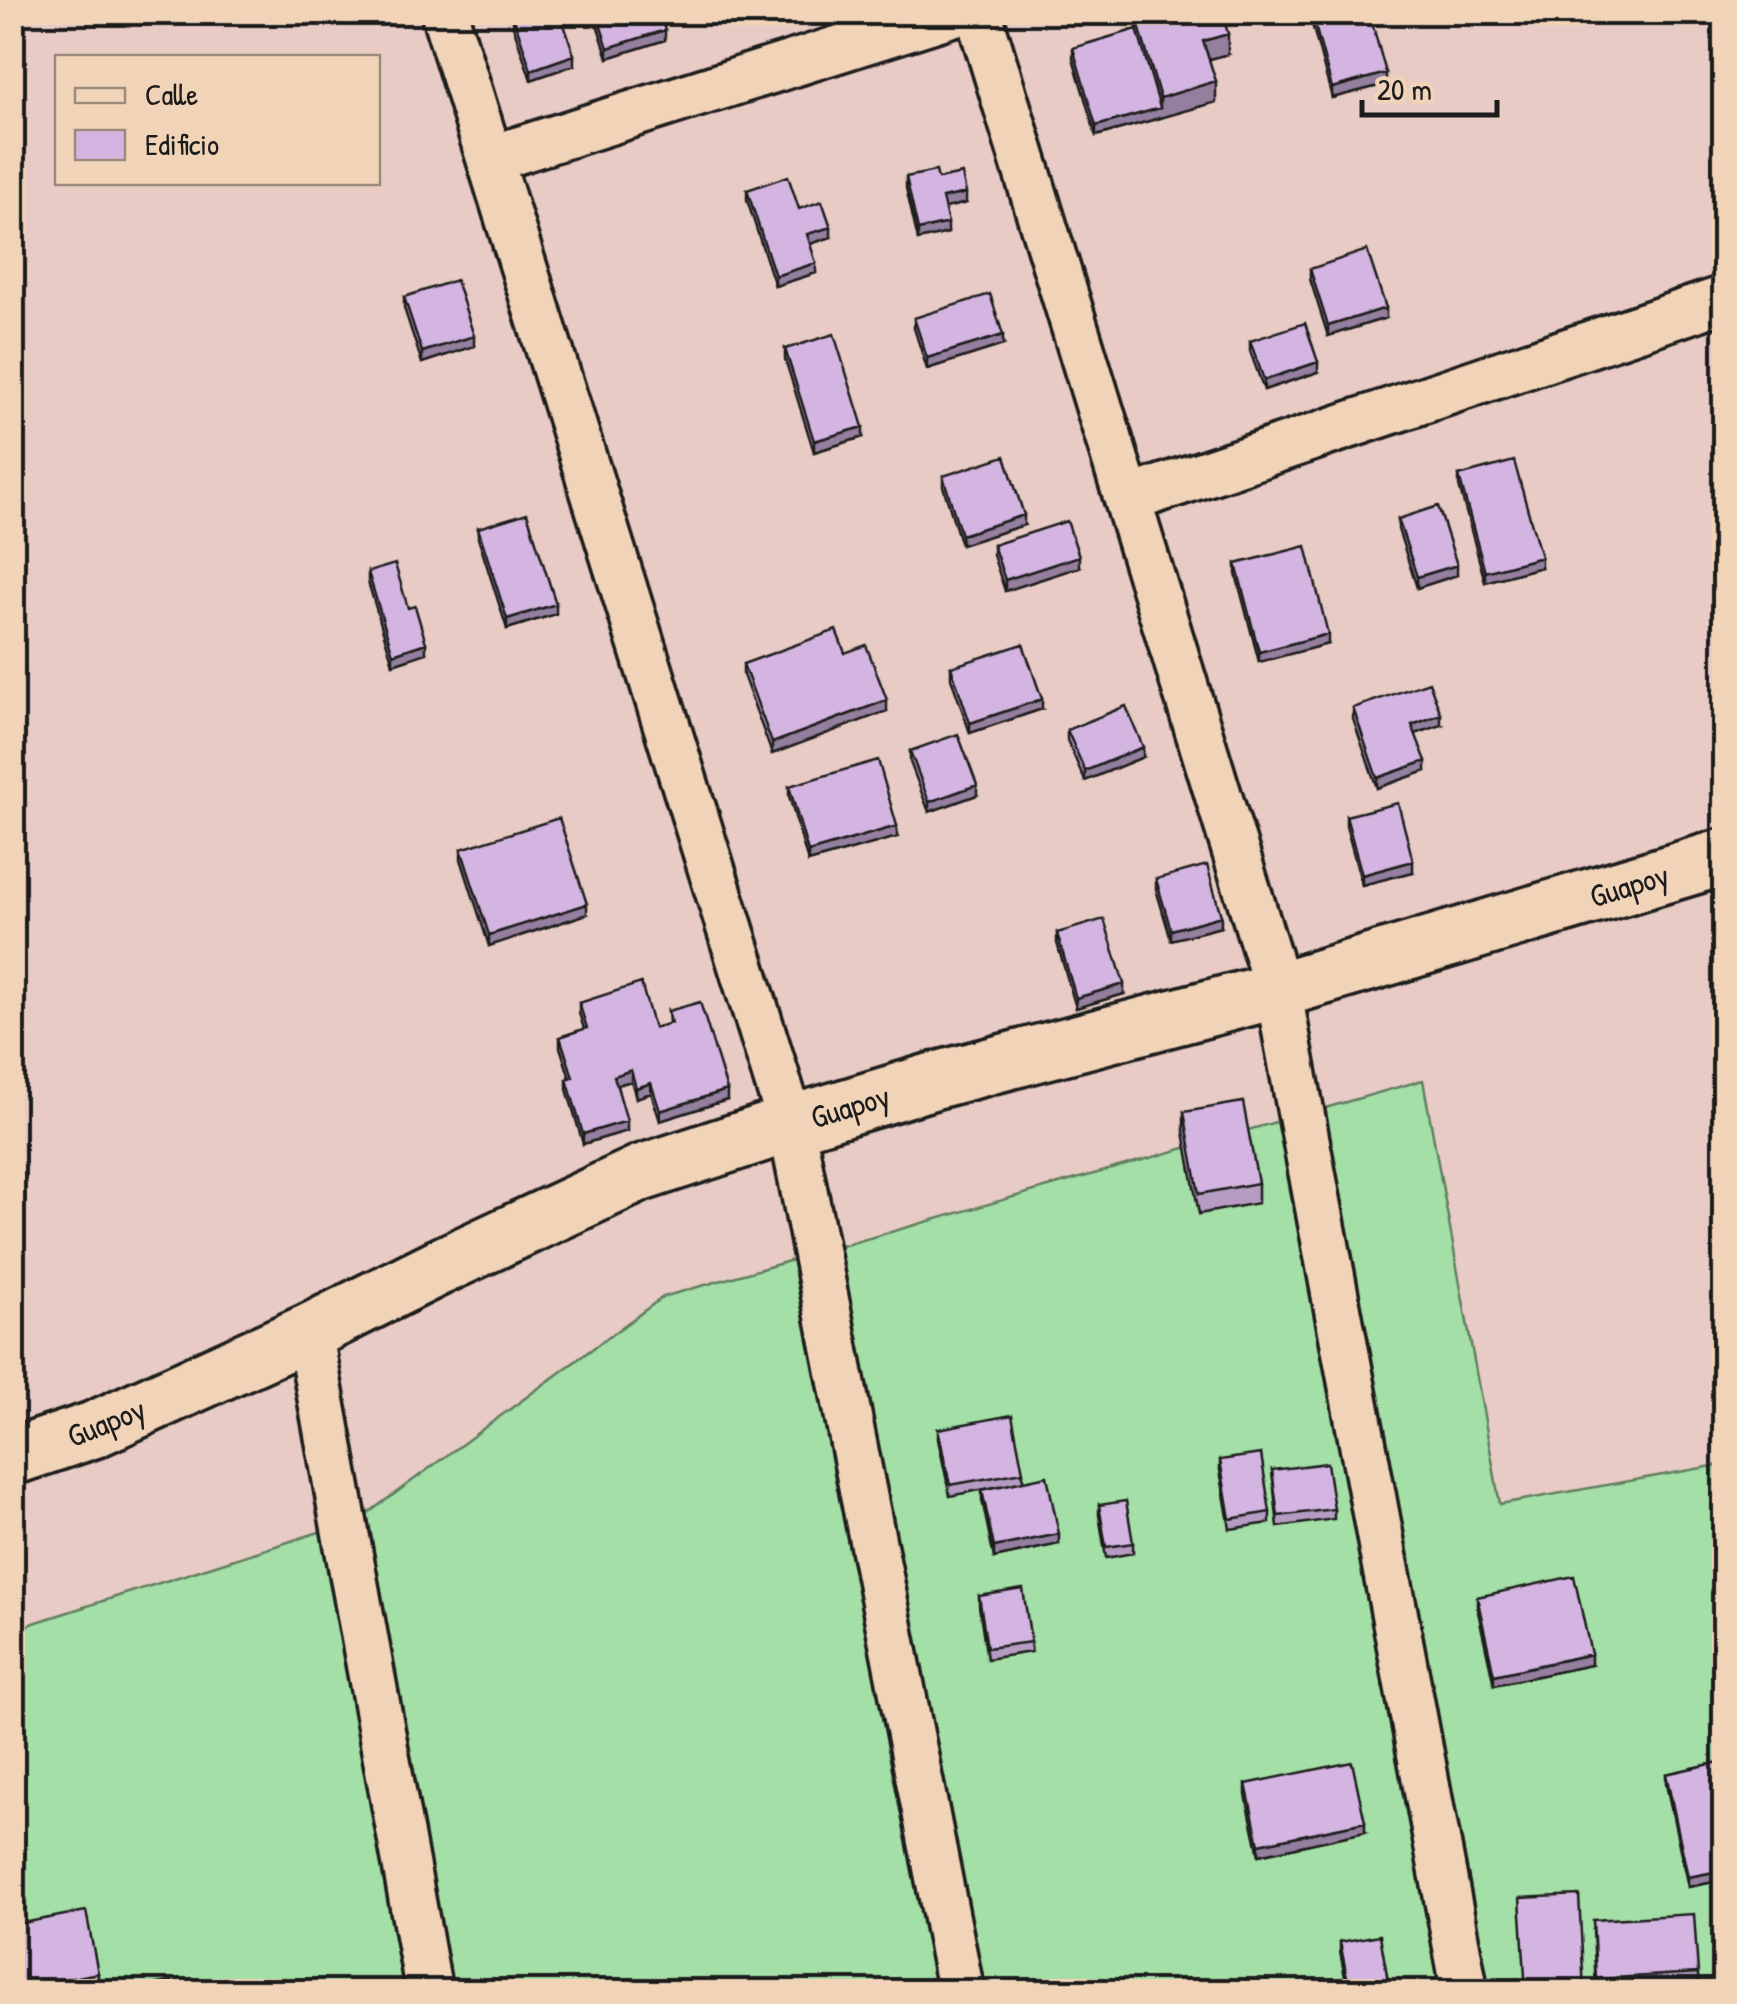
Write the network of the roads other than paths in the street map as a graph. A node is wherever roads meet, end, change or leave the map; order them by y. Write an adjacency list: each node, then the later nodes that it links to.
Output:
1 (444, 12): 4 (street)
2 (956, 12): 4 (street)
3 (978, 12): 6 (street)
4 (490, 158): 9 (street)
5 (1724, 300): 6 (street)
6 (1129, 500): 8 (street)
7 (1724, 857): 8 (main road, Guapoy)
8 (1278, 990): 9 (main road, Guapoy); 14 (street)
9 (791, 1124): 10 (main road, Guapoy); 13 (street)
10 (310, 1332): 11 (main road, Guapoy); 12 (street)
11 (12, 1458)
12 (428, 1992)
13 (961, 1992)
14 (1464, 1992)

